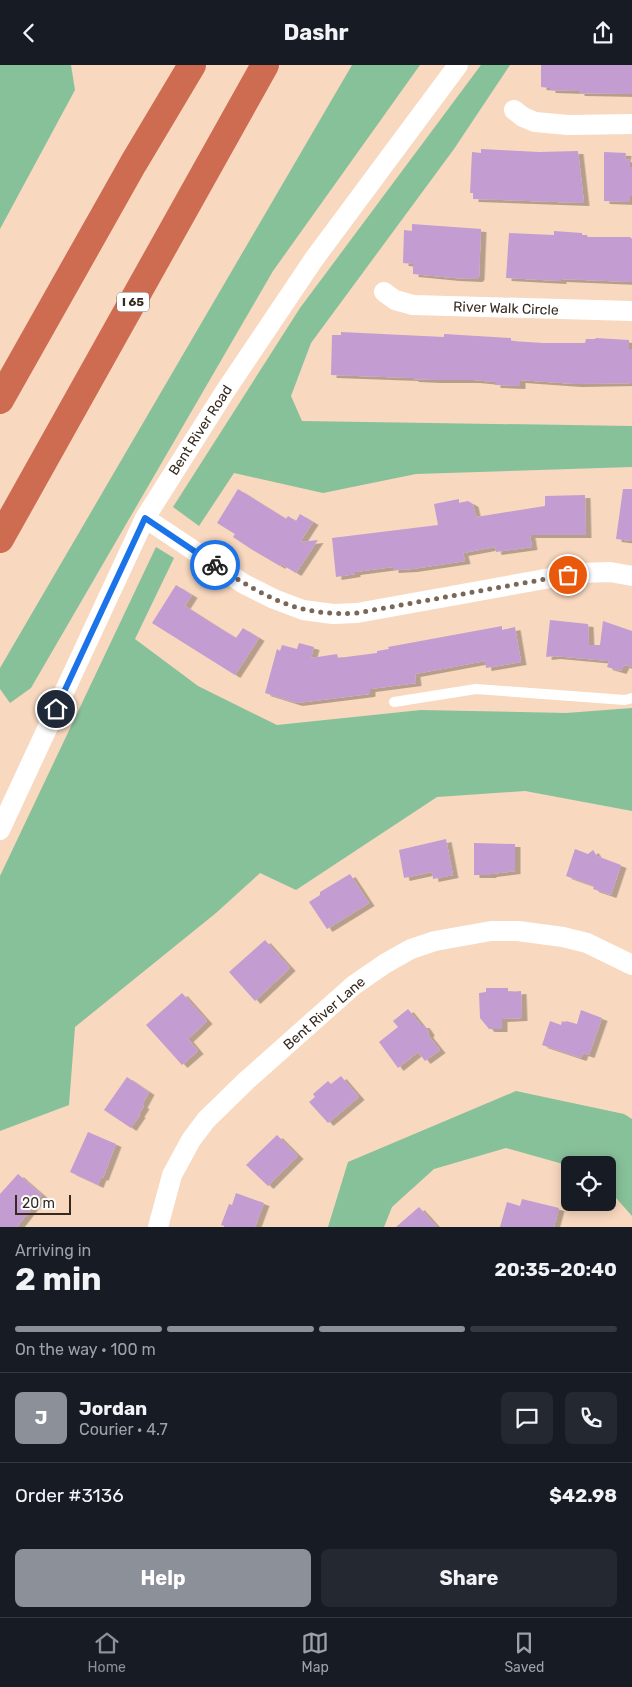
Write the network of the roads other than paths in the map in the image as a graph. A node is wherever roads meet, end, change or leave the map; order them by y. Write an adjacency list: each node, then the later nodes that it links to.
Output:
1 (192, 65): 8 (highway)
2 (265, 65): 10 (highway, I 65)
3 (458, 65): 9 (street, Bent River Road)
4 (514, 110): 5 (street)
5 (632, 124)
6 (384, 292): 7 (street, River Walk Circle)
7 (632, 311)
8 (0, 400)
9 (145, 518): 11 (street); 14 (street, Bent River Road)
10 (0, 539)
11 (632, 576)
12 (632, 698): 13 (lane)
13 (394, 702)
14 (0, 830)
15 (632, 965): 16 (street, Bent River Lane)
16 (158, 1227)

